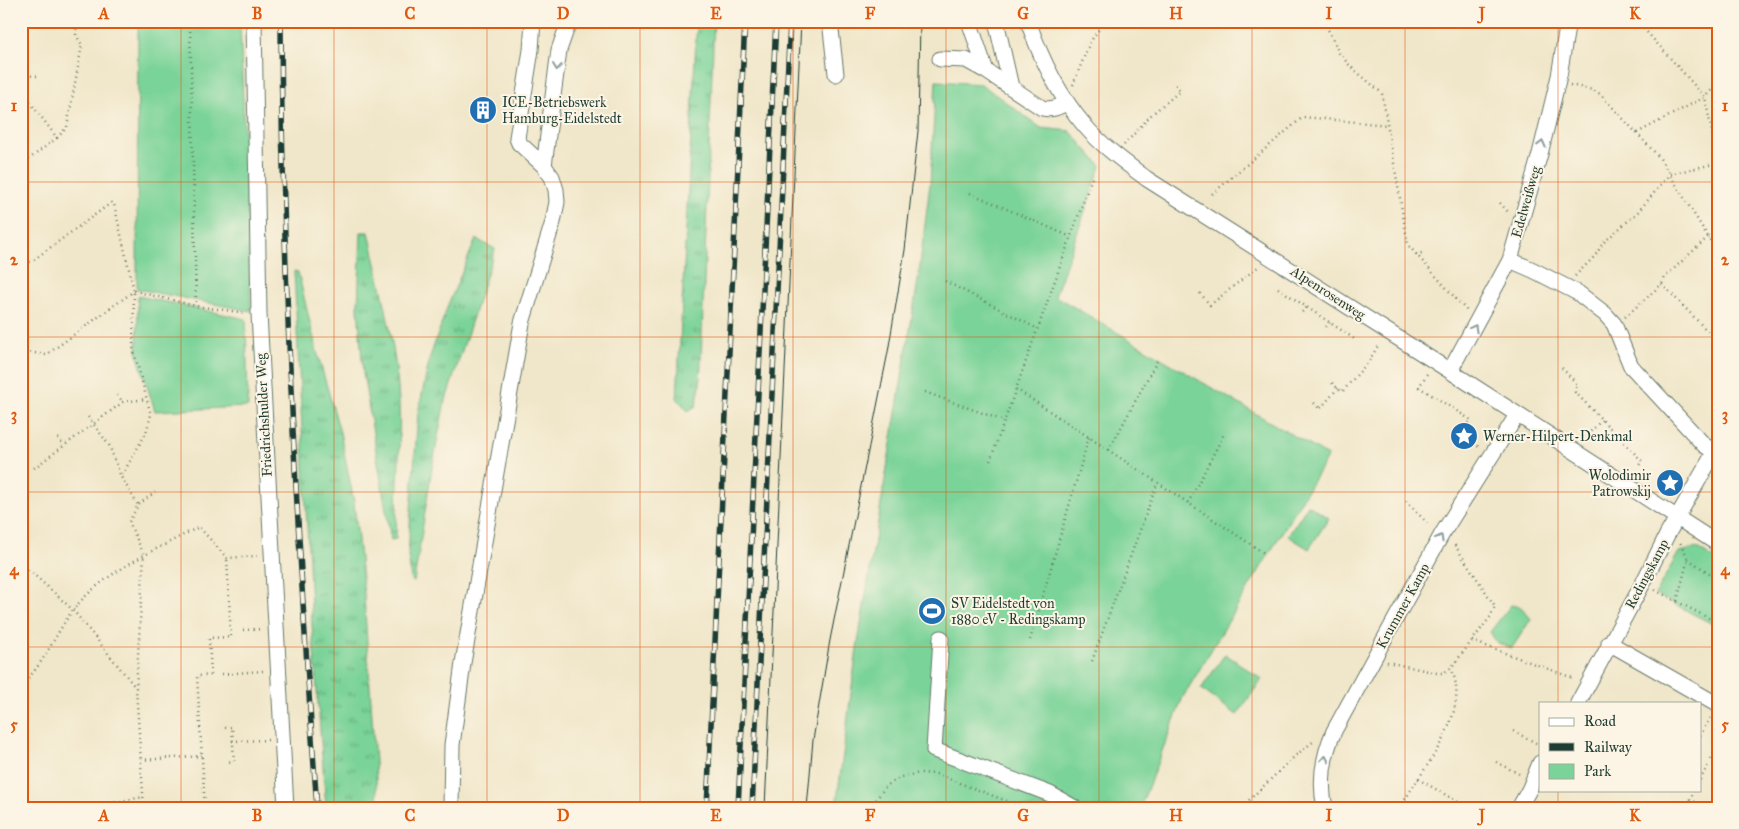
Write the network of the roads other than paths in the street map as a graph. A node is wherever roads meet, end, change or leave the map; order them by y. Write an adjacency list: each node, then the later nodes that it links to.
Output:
1 (254, 21): 28 (street, Friedrichshulder Weg)
2 (533, 21): 14 (street)
3 (572, 21): 14 (street, one-way to 14)
4 (830, 21): 11 (street)
5 (969, 21): 10 (street)
6 (996, 21): 12 (street)
7 (1028, 21): 13 (street, Alpenrosenweg)
8 (1568, 21): 15 (street, Edelweißweg, one-way to 8)
9 (940, 59): 10 (street)
10 (986, 71): 12 (street)
11 (836, 74)
12 (1011, 87): 13 (street)
13 (1069, 96): 16 (street, Alpenrosenweg)
14 (544, 166): 29 (street)
15 (1510, 260): 16 (street, Edelweißweg, one-way to 15); 18 (street)
16 (1450, 371): 17 (street, Alpenrosenweg)
17 (1517, 415): 19 (street, Alpenrosenweg); 31 (street, Krummer Kamp, one-way to 17)
18 (1716, 449): 19 (street, Redingskamp)
19 (1676, 518): 20 (street, Alpenrosenweg); 22 (street, Redingskamp)
20 (1718, 544)
21 (941, 638): 30 (street)
22 (1609, 644): 23 (street, Redingskamp); 24 (street)
23 (1579, 702)
24 (1701, 702)
25 (1702, 702): 26 (street)
26 (1714, 710)
27 (1539, 766): 32 (street)
28 (286, 808)
29 (451, 808)
30 (1075, 808)
31 (1325, 808)
32 (1520, 808)

